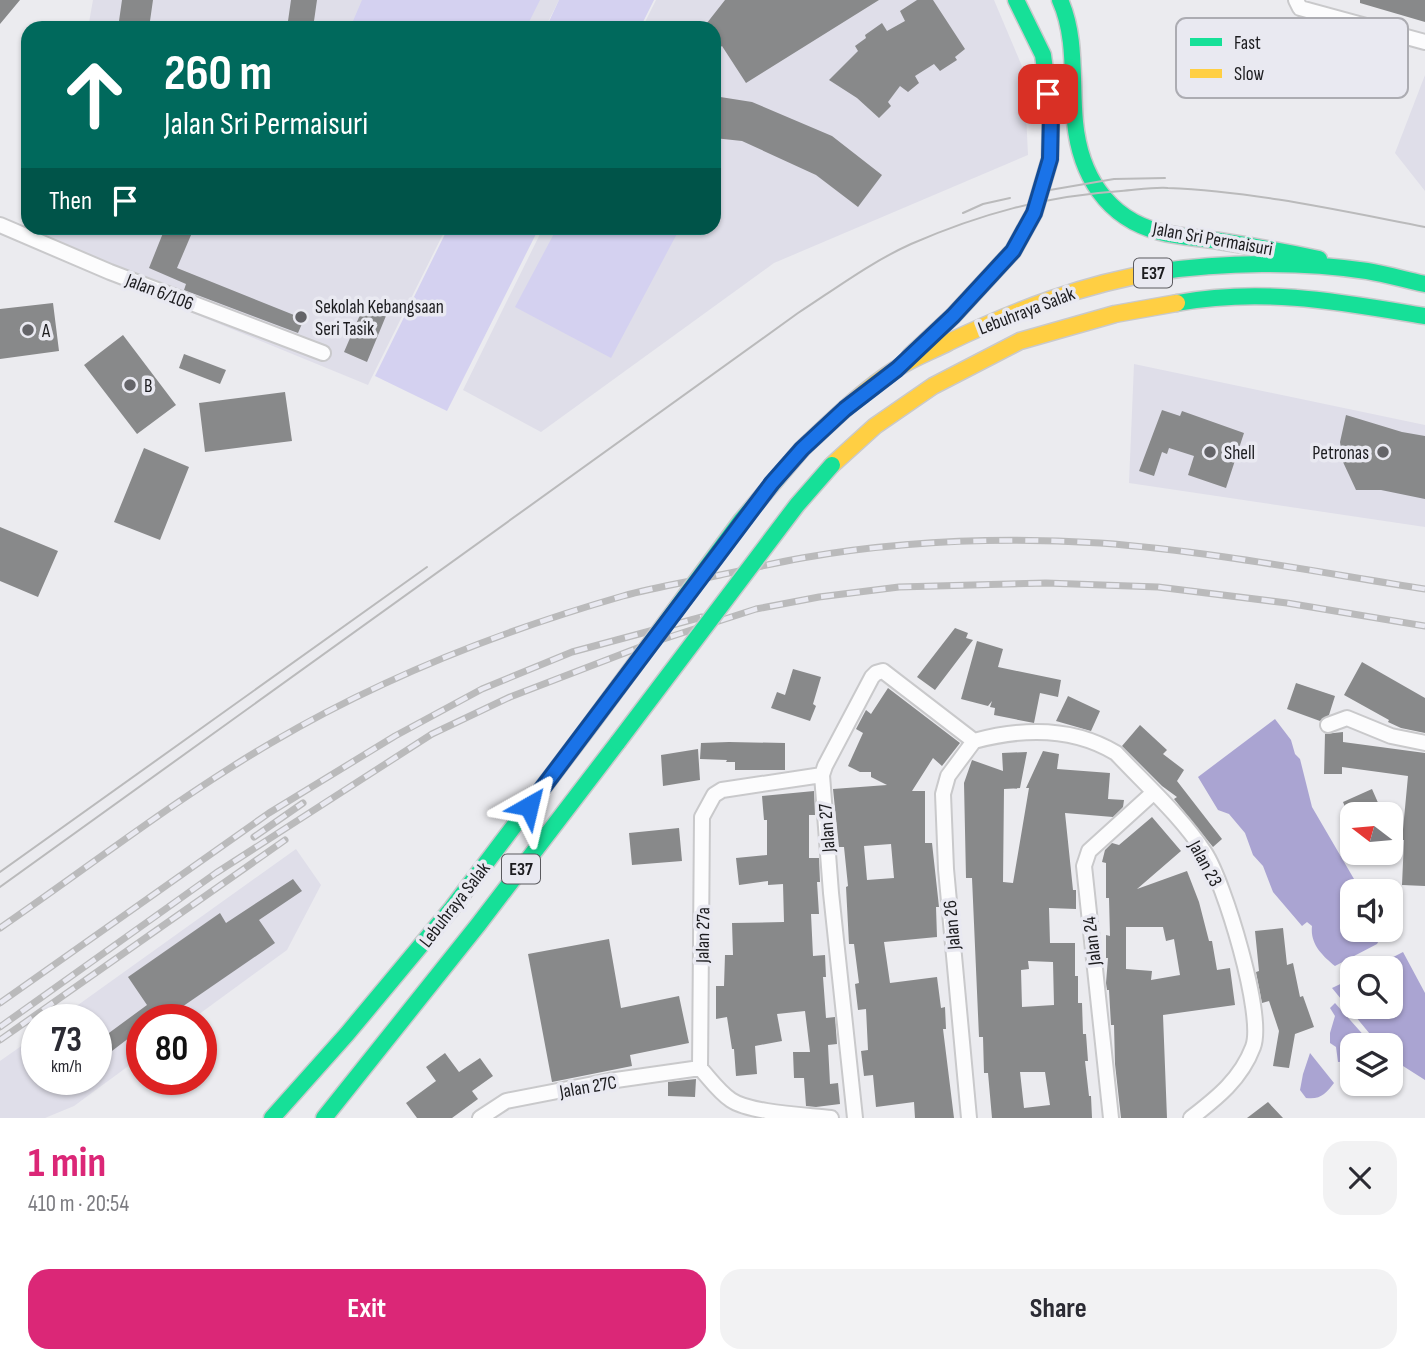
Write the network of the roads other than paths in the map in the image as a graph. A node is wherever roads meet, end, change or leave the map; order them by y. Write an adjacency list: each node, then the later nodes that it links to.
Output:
1 (1016, 0): 14 (main road)
2 (1060, 0): 10 (main road, Jalan Sri Permaisuri)
3 (1296, 2): 4 (street)
4 (1336, 18)
5 (1408, 38): 6 (street)
6 (1425, 43)
7 (0, 225): 8 (street, Jalan 6/106)
8 (21, 234)
9 (23, 235): 13 (street, Jalan 6/106)
10 (1367, 271): 11 (main road, Lebuhraya Salak / E37); 14 (main road, Lebuhraya Salak / E37)
11 (1425, 284)
12 (1425, 316): 22 (main road, Lebuhraya Salak / E37, bridge)
13 (323, 353)
14 (897, 369): 21 (main road, Lebuhraya Salak / E37, bridge)
15 (1328, 726): 17 (street)
16 (975, 741): 18 (street, Jalan 27); 19 (street, Jalan 23); 26 (street, Jalan 26)
17 (1425, 743)
18 (822, 775): 20 (street, Jalan 27a); 25 (street, Jalan 27)
19 (1153, 793): 27 (street, Jalan 24); 28 (street, Jalan 23)
20 (700, 1068): 23 (street, Jalan 27C); 24 (street)
21 (272, 1118)
22 (324, 1118)
23 (480, 1118)
24 (831, 1118)
25 (855, 1118)
26 (969, 1118)
27 (1111, 1118)
28 (1191, 1118)

